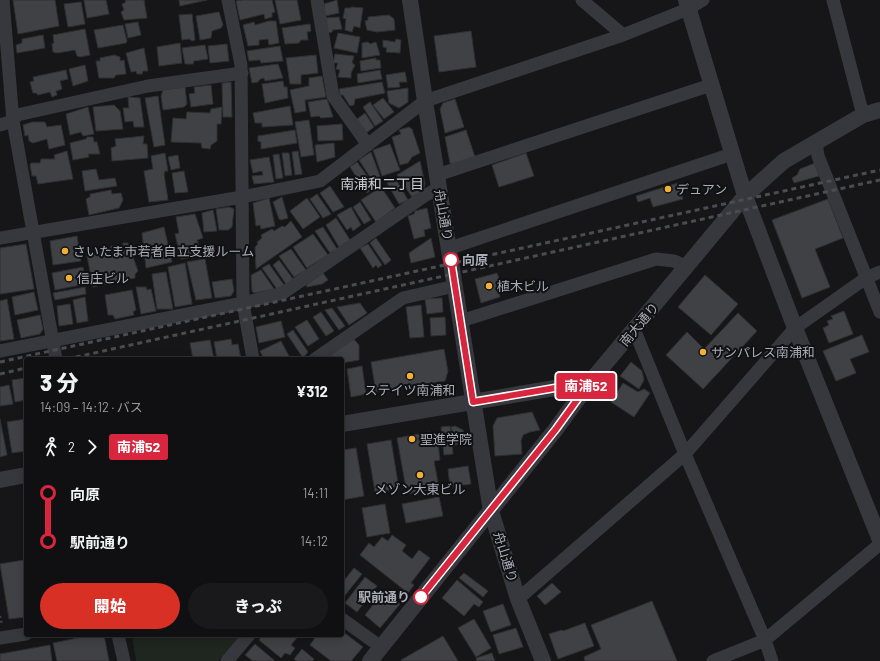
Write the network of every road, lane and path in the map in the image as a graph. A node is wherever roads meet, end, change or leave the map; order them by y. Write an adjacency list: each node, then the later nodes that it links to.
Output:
1 (3, 0): 15 (street)
2 (228, 0): 10 (street)
3 (317, 0): 18 (street)
4 (410, 0): 12 (street, 舟山通り)
5 (582, 0): 9 (street)
6 (703, 0): 8 (street)
7 (833, 0): 14 (street)
8 (687, 4): 9 (street); 11 (street)
9 (623, 35): 12 (street)
10 (242, 73): 15 (street); 22 (street)
11 (711, 85): 19 (street); 20 (street)
12 (425, 101): 18 (street); 20 (street, 舟山通り)
13 (880, 110): 14 (street, 南大通り)
14 (863, 116): 17 (street, 南大通り)
15 (13, 121): 16 (street); 23 (street)
16 (0, 125)
17 (816, 142): 21 (street, 南大通り); 28 (street)
18 (368, 145): 22 (street)
19 (732, 154): 21 (street); 25 (street)
20 (438, 182): 25 (street, 舟山通り); 30 (street)
21 (745, 196): 26 (street, 南大通り); 33 (street)
22 (242, 197): 23 (street); 30 (street)
23 (34, 231): 24 (street); 35 (street)
24 (0, 238)
25 (450, 248): 29 (street, 舟山通り)
26 (687, 267): 32 (street); 34 (street, 南大通り)
27 (880, 272): 28 (street)
28 (866, 278): 31 (street); 33 (street)
29 (455, 286): 32 (street, 舟山通り); 39 (street)
30 (243, 303): 35 (street); 38 (street)
31 (880, 312)
32 (461, 321): 41 (street, 舟山通り)
33 (795, 328): 43 (street); 47 (street)
34 (634, 329): 40 (street, 南大通り); 43 (street)
35 (53, 340): 36 (street); 37 (street)
36 (0, 351)
37 (56, 357)
38 (252, 357)
39 (318, 357)
40 (590, 382): 41 (street); 46 (street, 南大通り)
41 (473, 402): 42 (street); 46 (street, 舟山通り)
42 (344, 424)
43 (685, 454): 49 (street); 55 (street)
44 (24, 475): 45 (street)
45 (0, 480)
46 (491, 511): 49 (street, 舟山通り); 56 (street, 南大通り)
47 (880, 540)
48 (880, 544): 55 (street)
49 (518, 599): 60 (street, 舟山通り)
50 (344, 621): 56 (street)
51 (24, 634): 54 (street)
52 (118, 637): 57 (street)
53 (248, 637): 58 (street)
54 (0, 638)
55 (765, 640): 61 (street); 62 (street)
56 (384, 654): 59 (street, 南大通り)
57 (124, 661)
58 (227, 661)
59 (370, 661)
60 (543, 661)
61 (713, 661)
62 (772, 661)

